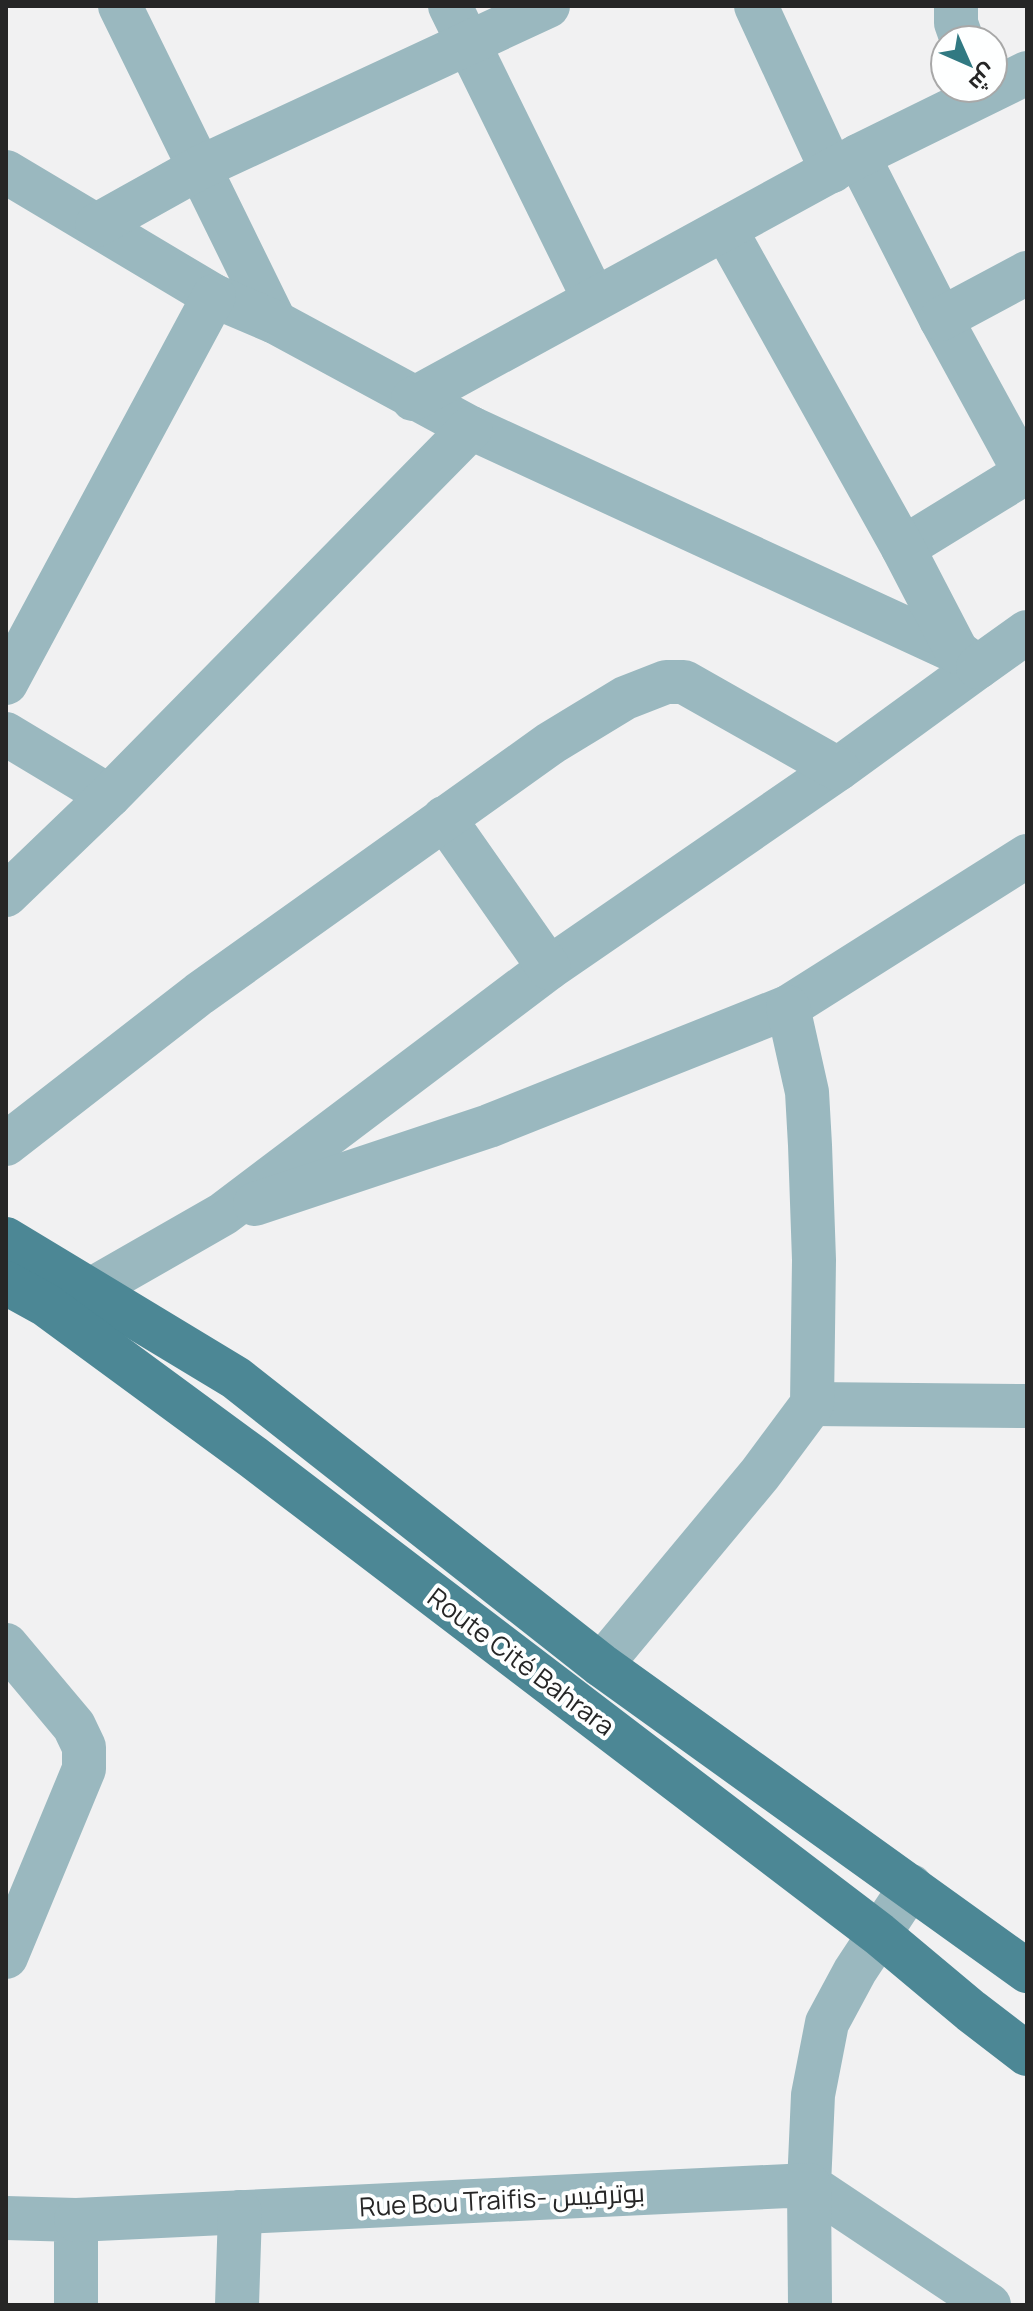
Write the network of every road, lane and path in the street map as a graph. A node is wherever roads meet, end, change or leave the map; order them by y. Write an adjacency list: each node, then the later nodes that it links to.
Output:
1 (120, 6): 7 (street)
2 (548, 6): 4 (street)
3 (756, 6): 6 (street)
4 (459, 24): 7 (street); 13 (street)
5 (958, 104): 6 (street)
6 (845, 164): 10 (street); 14 (street)
7 (201, 167): 9 (street); 15 (street)
8 (6, 172): 9 (street)
9 (97, 225): 12 (street)
10 (725, 229): 13 (street); 19 (street)
11 (1027, 273): 14 (street)
12 (214, 296): 15 (street); 22 (street)
13 (594, 299): 16 (street)
14 (941, 319): 18 (street)
15 (275, 322): 16 (street)
16 (413, 399): 17 (street)
17 (471, 428): 21 (street); 25 (street)
18 (1026, 473): 19 (street)
19 (903, 548): 21 (street)
20 (1027, 632): 21 (street)
21 (967, 659): 24 (street)
22 (6, 683)
23 (6, 734): 25 (street)
24 (838, 769): 26 (street); 29 (street)
25 (109, 796): 28 (street)
26 (444, 818): 29 (street); 31 (street)
27 (1027, 856): 30 (street)
28 (6, 895)
29 (549, 968): 32 (street)
30 (788, 1007): 32 (street); 36 (street)
31 (6, 1144)
32 (223, 1214): 35 (street)
33 (6, 1239): 35 (main road)
34 (6, 1283): 35 (main road, Route Cité Bahrara)
35 (79, 1305): 39 (main road); 41 (main road, Route Cité Bahrara)
36 (812, 1404): 37 (street); 39 (street)
37 (1027, 1406)
38 (6, 1645): 42 (street)
39 (601, 1665): 40 (main road)
40 (911, 1886): 41 (street); 43 (main road)
41 (879, 1934): 44 (main road, Route Cité Bahrara); 45 (street)
42 (6, 1957)
43 (1027, 1971)
44 (1027, 2054)
45 (809, 2185): 46 (street, Rue Bou Traifis- بوترفيس); 51 (street); 52 (street)
46 (240, 2212): 48 (street, Rue Bou Traifis- بوترفيس); 50 (street)
47 (6, 2218): 48 (street, Rue Bou Traifis- بوترفيس)
48 (76, 2220): 49 (street)
49 (76, 2305)
50 (237, 2305)
51 (810, 2305)
52 (989, 2305)

